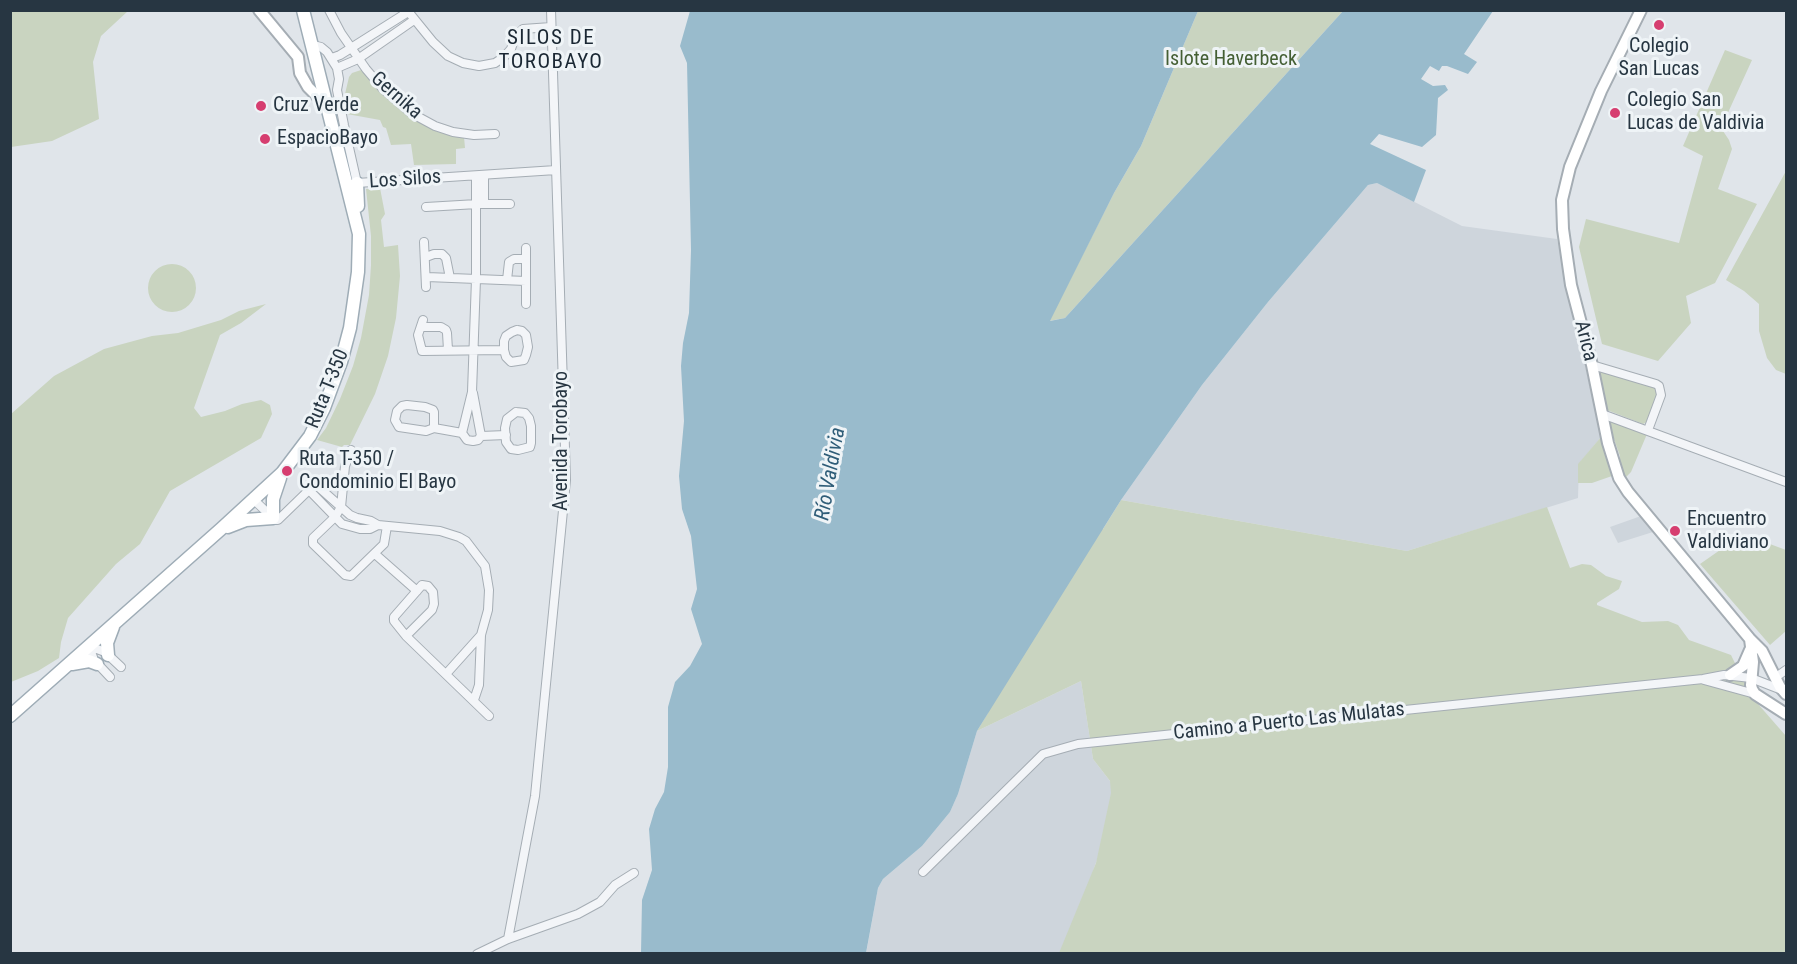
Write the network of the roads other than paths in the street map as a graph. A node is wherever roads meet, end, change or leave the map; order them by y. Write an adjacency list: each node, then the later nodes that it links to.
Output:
1 (259, 10): 11 (main road)
2 (303, 10): 9 (main road, Ruta T-350)
3 (329, 10): 10 (street, Gernika)
4 (551, 10): 8 (street, Avenida Torobayo)
5 (1641, 10): 39 (main road, Arica)
6 (408, 11): 7 (street); 10 (street)
7 (414, 20): 8 (street); 13 (street)
8 (551, 27): 18 (street, Avenida Torobayo)
9 (313, 45): 11 (main road); 12 (street); 16 (main road, Ruta T-350)
10 (351, 48): 12 (street); 13 (street, Gernika)
11 (298, 57): 16 (main road)
12 (332, 58): 14 (street)
13 (358, 59): 14 (street); 17 (street, Gernika)
14 (338, 68): 15 (street, Los Silos)
15 (337, 90): 16 (street); 20 (street, Los Silos)
16 (325, 98): 24 (main road, Ruta T-350)
17 (495, 134)
18 (556, 170): 19 (street, Los Silos); 84 (street, Avenida Torobayo)
19 (480, 175): 20 (street, Los Silos); 21 (street)
20 (357, 183): 24 (main road)
21 (481, 204): 22 (street, Los Silos); 23 (street, Los Silos); 31 (street)
22 (510, 204)
23 (426, 207)
24 (359, 234): 48 (main road, Ruta T-350)
25 (424, 242): 27 (street)
26 (526, 248): 28 (street)
27 (426, 257): 29 (street); 30 (street)
28 (526, 259): 32 (street); 33 (street)
29 (426, 277): 30 (street); 34 (street)
30 (450, 278): 31 (street)
31 (477, 279): 32 (street); 37 (street)
32 (507, 280): 33 (street)
33 (526, 281): 35 (street)
34 (426, 287)
35 (526, 304)
36 (448, 350): 36 (street); 37 (street)
37 (474, 350): 38 (street); 40 (street)
38 (504, 350)
39 (1592, 365): 41 (main road, Arica); 43 (street)
40 (472, 392): 44 (street); 46 (street)
41 (1602, 414): 43 (street); 63 (main road, Arica)
42 (434, 428): 42 (street); 44 (street)
43 (1648, 430): 49 (street)
44 (462, 433): 46 (street)
45 (506, 435): 45 (street); 46 (street)
46 (481, 436)
47 (351, 450): 52 (street)
48 (282, 473): 51 (main road, Ruta T-350); 53 (main road)
49 (1786, 482)
50 (309, 490): 52 (street); 53 (street); 54 (street)
51 (254, 499): 53 (street); 57 (main road, Ruta T-350)
52 (341, 507): 54 (street); 55 (street)
53 (273, 518): 57 (main road)
54 (335, 518): 55 (street); 58 (street)
55 (378, 525): 56 (street)
56 (387, 526): 58 (street); 61 (street)
57 (221, 530): 60 (main road, Ruta T-350)
58 (375, 554): 59 (street)
59 (417, 591): 62 (street); 62 (street)
60 (115, 624): 64 (main road, Ruta T-350); 65 (main road)
61 (481, 634): 70 (street); 78 (street)
62 (406, 636): 70 (street)
63 (1750, 643): 71 (main road); 73 (main road); 74 (main road, Arica)
64 (89, 646): 65 (street); 66 (street); 67 (main road, Ruta T-350)
65 (108, 655): 68 (street)
66 (97, 664): 67 (main road); 72 (street)
67 (68, 666): 80 (main road, Ruta T-350)
68 (121, 667)
69 (1786, 670): 74 (street)
70 (446, 674): 78 (street)
71 (1730, 675): 73 (street, Camino a Puerto Las Mulatas); 75 (street, Camino a Puerto Las Mulatas)
72 (110, 677)
73 (1751, 678): 76 (street, Camino a Puerto Las Mulatas); 77 (main road)
74 (1776, 678): 76 (main road, Arica)
75 (1703, 679): 77 (street, Camino a Puerto Las Mulatas); 82 (street, Camino a Puerto Las Mulatas)
76 (1784, 692)
77 (1755, 694): 79 (main road)
78 (474, 700): 81 (street)
79 (1786, 714)
80 (10, 716)
81 (489, 716)
82 (923, 872)
83 (634, 873): 84 (street)
84 (508, 939): 85 (street)
85 (477, 954)

